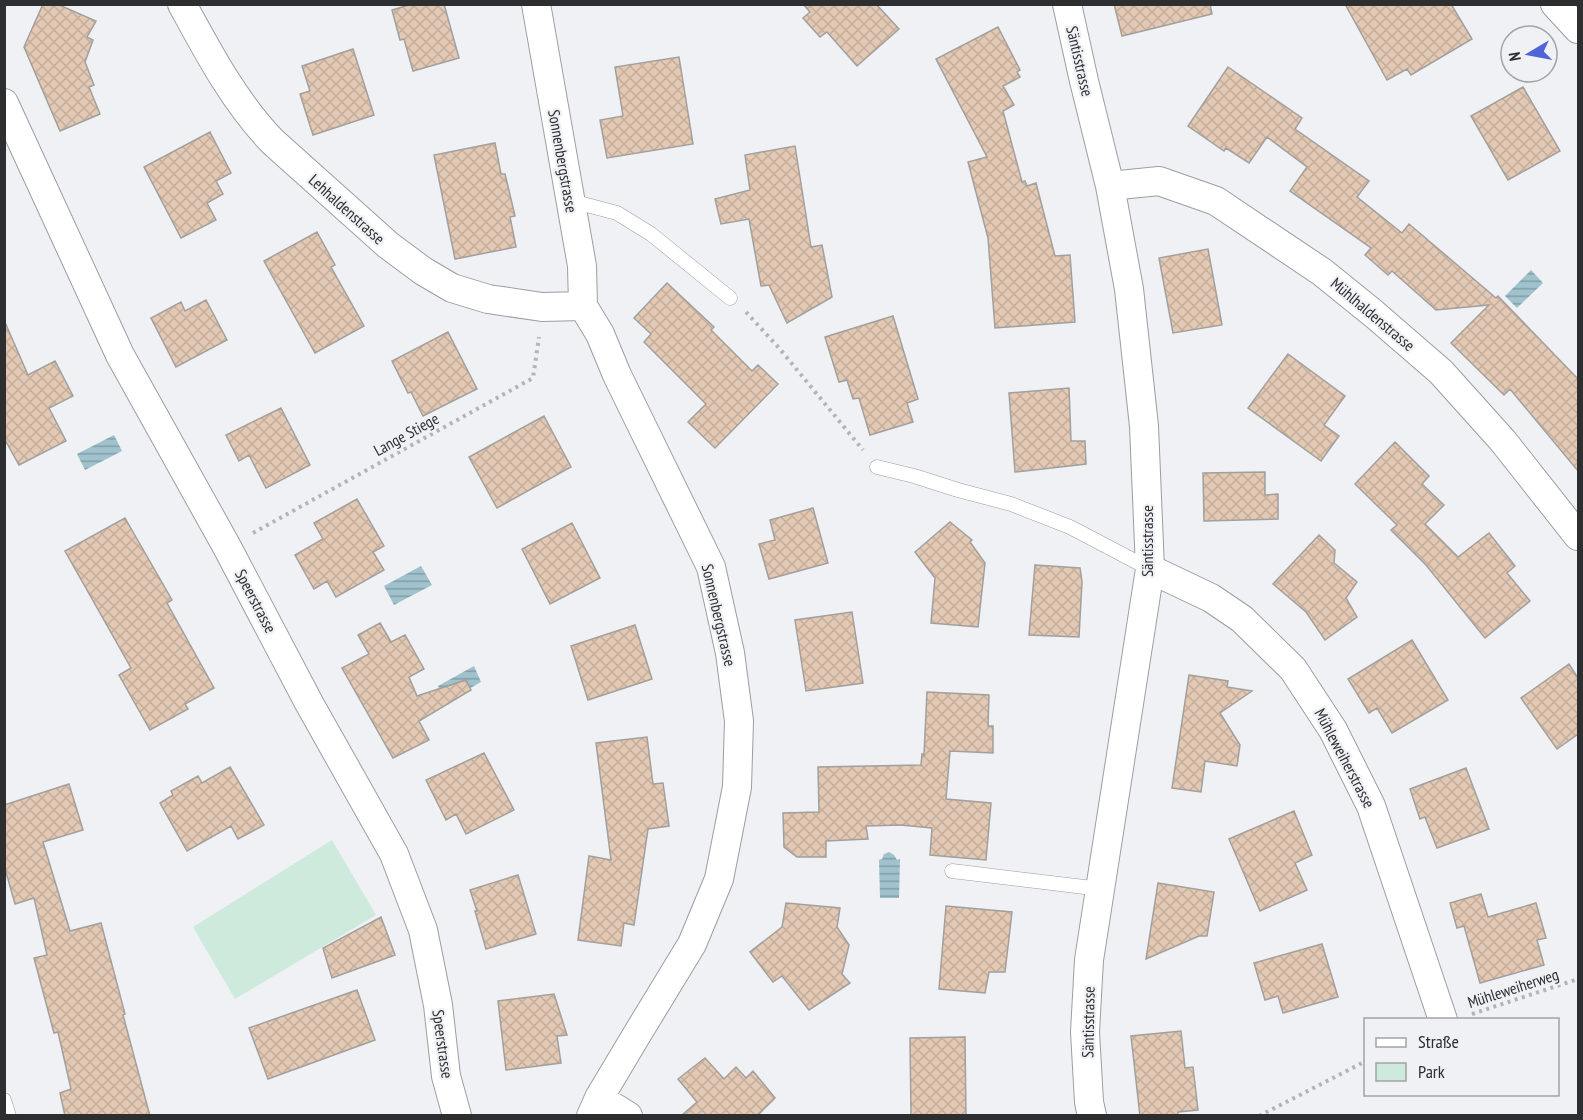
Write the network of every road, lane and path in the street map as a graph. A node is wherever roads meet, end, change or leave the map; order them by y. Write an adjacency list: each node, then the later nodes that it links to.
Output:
1 (182, 4): 10 (street, Lehhaldenstrasse)
2 (536, 4): 8 (street, Sonnenbergstrasse)
3 (1067, 4): 7 (street, Säntisstrasse)
4 (1555, 4): 5 (street)
5 (1578, 28)
6 (4, 103): 24 (street, Speerstrasse)
7 (1110, 186): 14 (street, Mühlhaldenstrasse); 15 (street, Säntisstrasse)
8 (571, 205): 9 (lane); 10 (street, Sonnenbergstrasse)
9 (730, 298): 12 (path)
10 (583, 306): 22 (street, Sonnenbergstrasse)
11 (539, 331): 13 (path, Lange Stiege)
12 (877, 467): 15 (lane)
13 (250, 534)
14 (1578, 536)
15 (1150, 569): 17 (street, Säntisstrasse); 19 (street, Mühleweiherstrasse)
16 (952, 871): 17 (lane)
17 (1101, 889): 26 (street, Säntisstrasse)
18 (1578, 979): 19 (path, Mühleweiherweg)
19 (1454, 1018)
20 (1364, 1062): 27 (path)
21 (4, 1100): 23 (lane)
22 (595, 1107): 25 (street)
23 (9, 1116)
24 (457, 1116)
25 (628, 1116)
26 (1092, 1116)
27 (1259, 1116)

